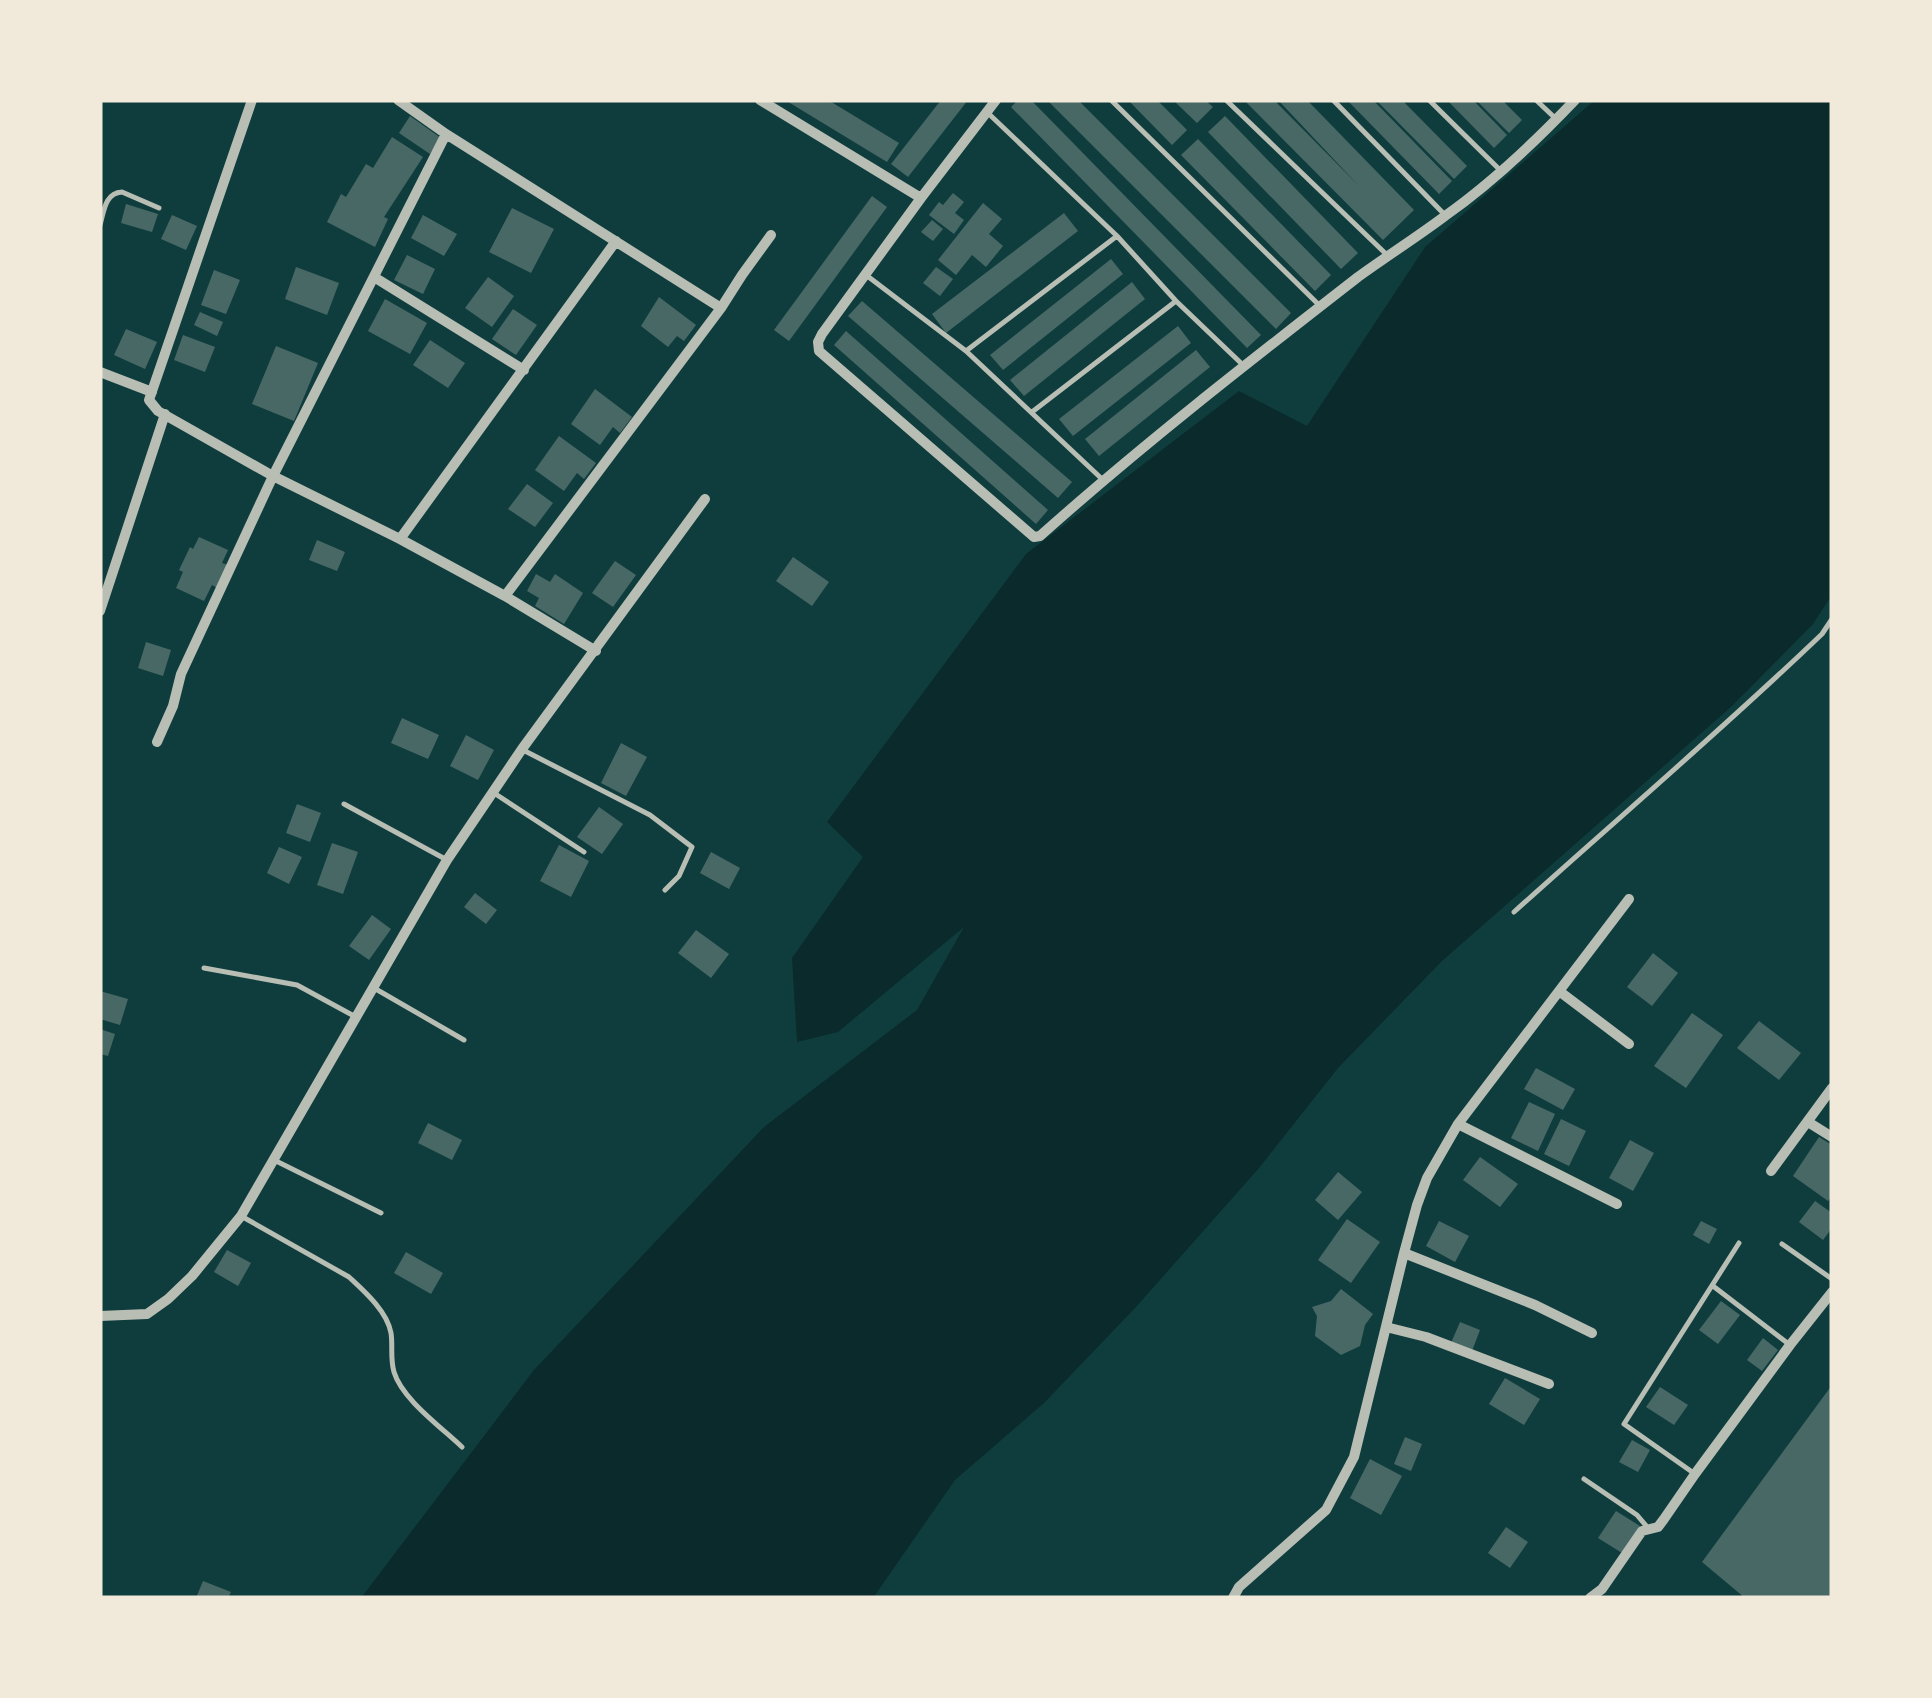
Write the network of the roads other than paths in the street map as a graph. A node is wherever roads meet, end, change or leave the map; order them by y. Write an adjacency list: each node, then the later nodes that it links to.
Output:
1 (252, 100): 32 (street)
2 (398, 100): 13 (street)
3 (760, 100): 15 (street)
4 (996, 100): 11 (street)
5 (1111, 100): 26 (lane)
6 (1226, 100): 22 (lane)
7 (1333, 100): 17 (lane)
8 (1430, 100): 14 (lane)
9 (1536, 100): 12 (lane)
10 (1575, 100): 12 (street)
11 (987, 112): 15 (street); 20 (lane)
12 (1557, 120): 14 (street)
13 (446, 134): 21 (street); 24 (street)
14 (1502, 172): 17 (street)
15 (921, 198): 23 (street)
16 (159, 208): 18 (lane)
17 (1446, 216): 22 (street)
18 (100, 225)
19 (771, 235): 27 (street)
20 (1117, 236): 25 (lane); 28 (lane)
21 (616, 242): 27 (street); 30 (street)
22 (1387, 255): 26 (street)
23 (866, 275): 28 (lane); 36 (street)
24 (374, 277): 30 (street); 35 (street)
25 (1176, 302): 29 (lane); 33 (lane)
26 (1320, 306): 29 (street)
27 (722, 308): 39 (street)
28 (966, 351): 33 (lane)
29 (1244, 366): 36 (street)
30 (524, 370): 38 (street)
31 (100, 372): 32 (street)
32 (152, 392): 34 (street)
33 (1032, 412): 36 (lane)
34 (164, 414): 35 (street); 40 (street)
35 (272, 476): 38 (street); 43 (street)
36 (1103, 480)
37 (706, 499): 42 (street)
38 (400, 539): 39 (street)
39 (505, 596): 42 (street)
40 (100, 612)
41 (1832, 619): 51 (lane)
42 (596, 650): 44 (street)
43 (158, 742)
44 (522, 749): 45 (street); 49 (lane)
45 (493, 793): 47 (lane); 48 (street)
46 (344, 804): 48 (lane)
47 (584, 852)
48 (447, 860): 53 (street)
49 (665, 890)
50 (1628, 899): 54 (street)
51 (1514, 912)
52 (204, 968): 55 (lane)
53 (374, 988): 55 (street); 56 (lane)
54 (1559, 991): 57 (street); 60 (street)
55 (357, 1018): 62 (street)
56 (464, 1040)
57 (1630, 1044)
58 (1832, 1088): 59 (street)
59 (1808, 1122): 61 (street); 63 (street)
60 (1458, 1124): 64 (street); 69 (street)
61 (1832, 1138)
62 (274, 1160): 65 (lane); 66 (street)
63 (1771, 1171)
64 (1617, 1204)
65 (381, 1213)
66 (241, 1216): 73 (street); 78 (lane)
67 (1738, 1244): 71 (lane)
68 (1782, 1244): 70 (lane)
69 (1404, 1253): 74 (street); 75 (street)
70 (1832, 1279)
71 (1713, 1286): 76 (lane); 79 (lane)
72 (1832, 1292): 76 (street)
73 (100, 1316)
74 (1386, 1327): 77 (street); 82 (street)
75 (1592, 1333)
76 (1790, 1345): 79 (street)
77 (1549, 1384)
78 (462, 1447)
79 (1694, 1474): 81 (street)
80 (1584, 1479): 81 (lane)
81 (1648, 1528): 83 (street)
82 (1234, 1598)
83 (1590, 1598)

